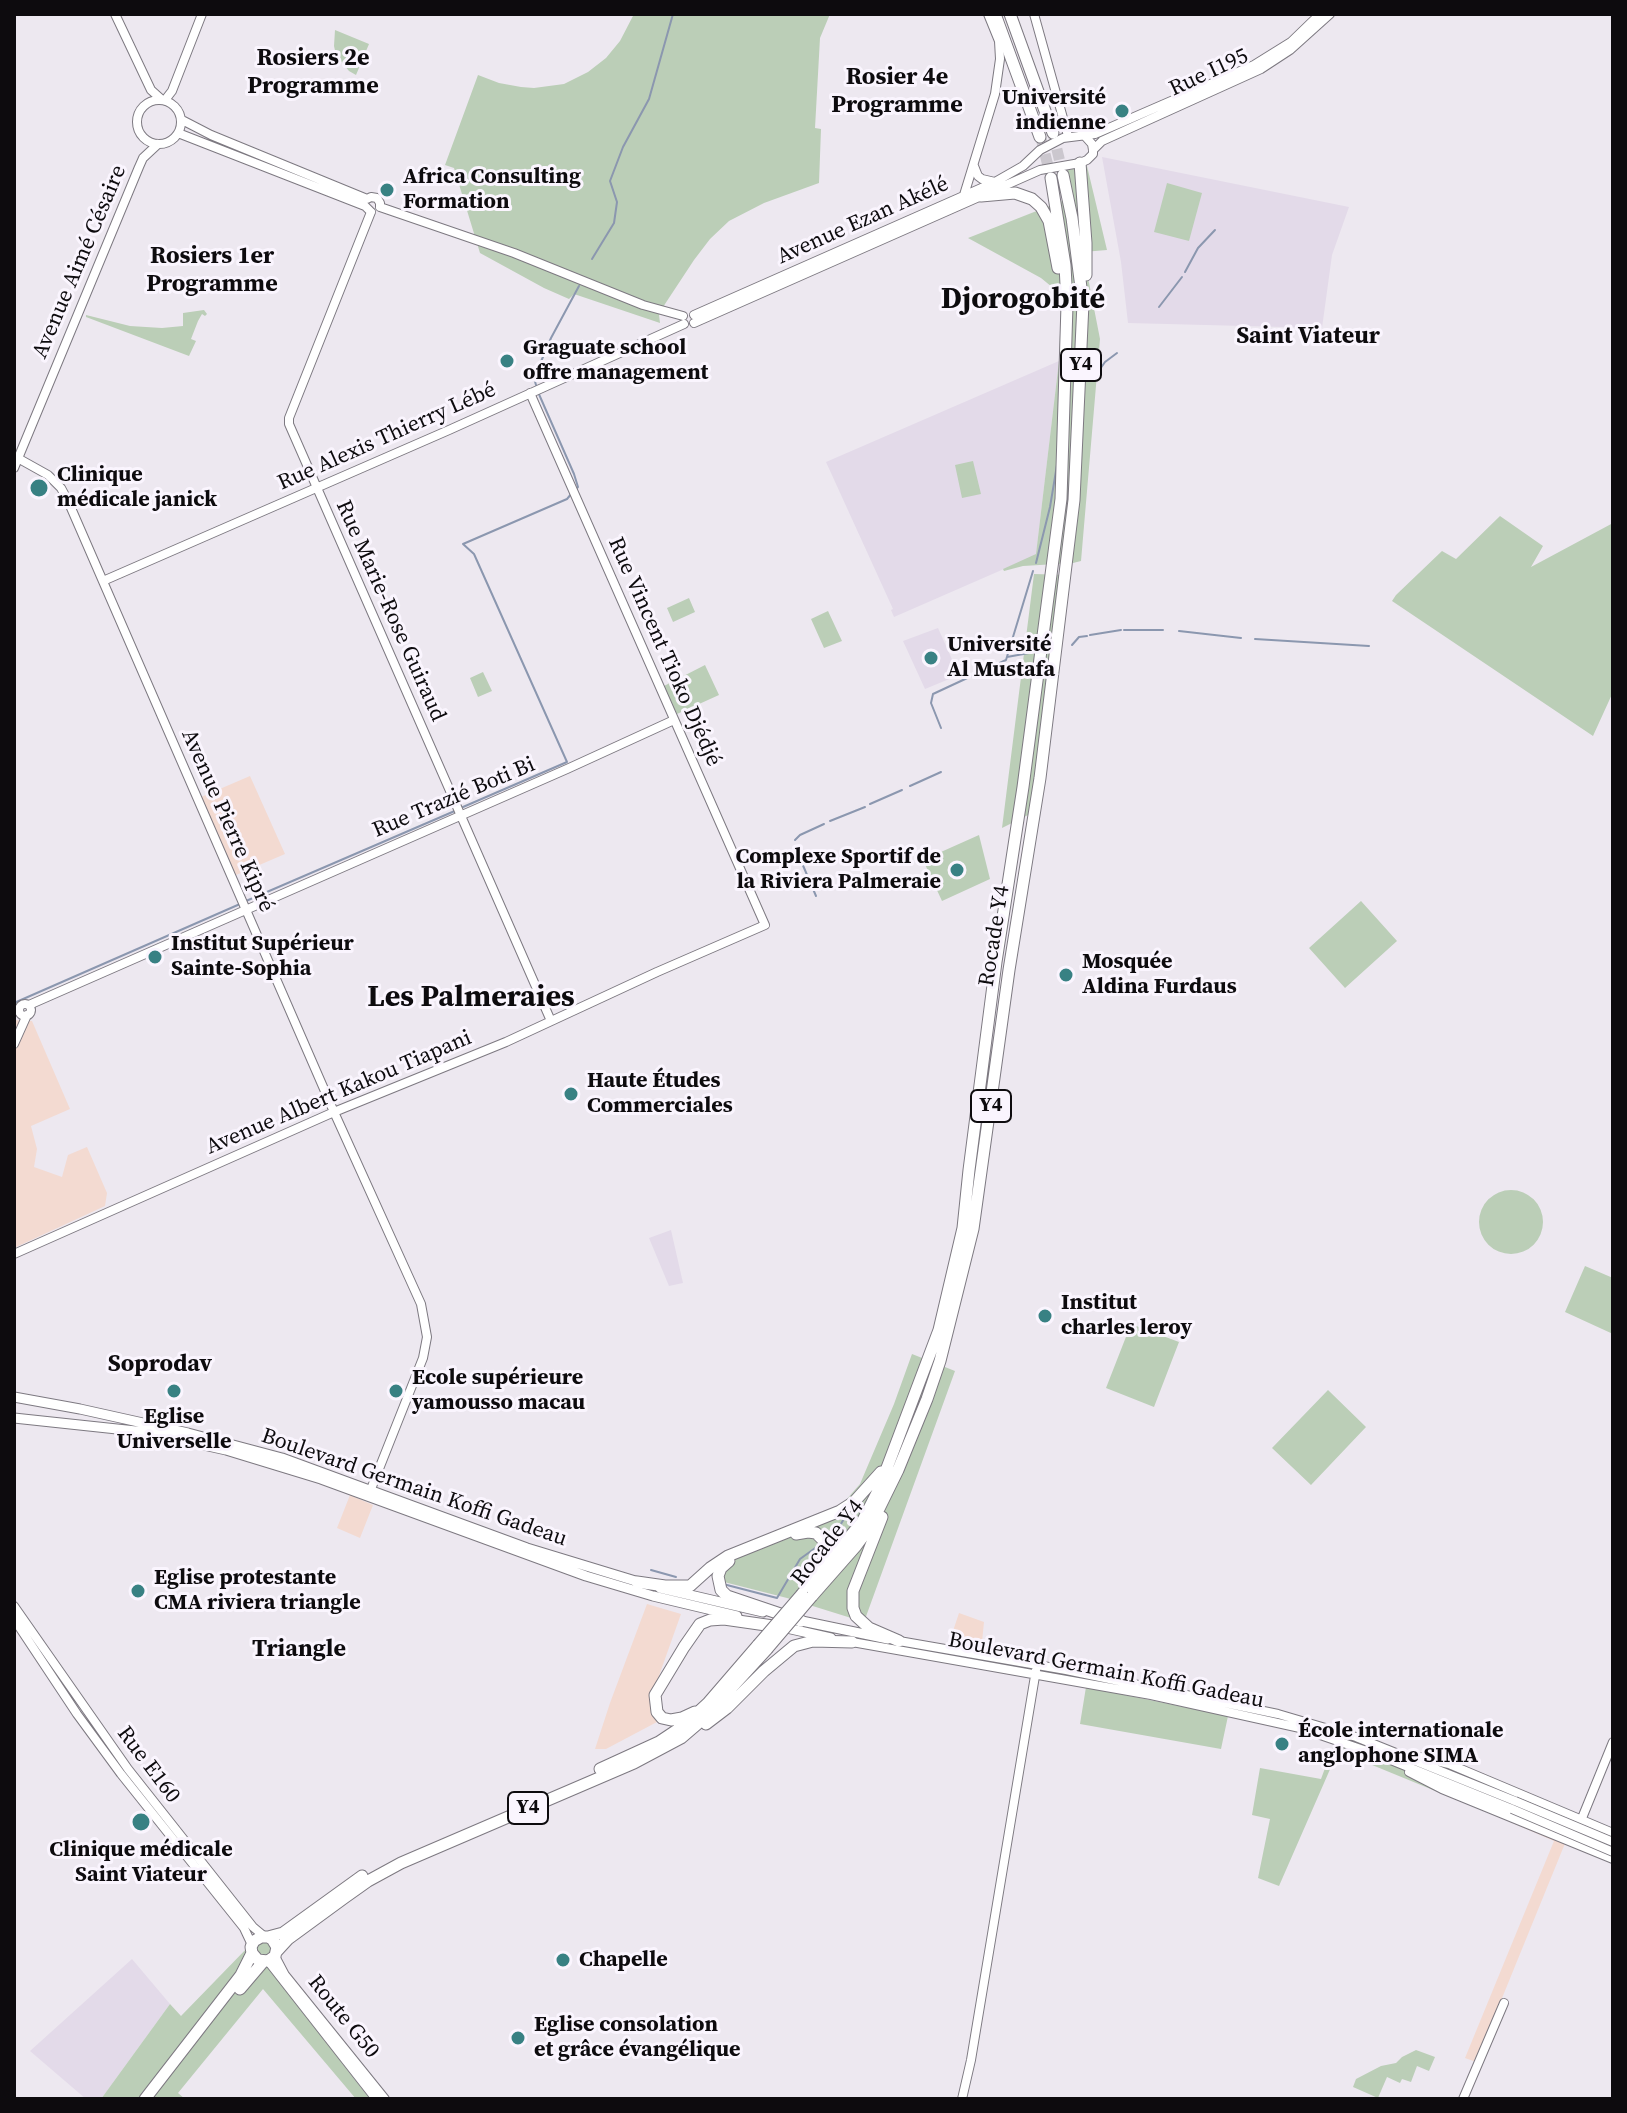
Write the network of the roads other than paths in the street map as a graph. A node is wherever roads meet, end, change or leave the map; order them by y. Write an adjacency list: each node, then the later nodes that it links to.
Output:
1 (115, 14): 9 (street)
2 (202, 14): 10 (street)
3 (988, 14): 26 (street)
4 (995, 14): 19 (highway)
5 (1010, 14): 16 (highway)
6 (1034, 14): 18 (street)
7 (1320, 14): 17 (street, Rue I195)
8 (1330, 14): 23 (street, Rue I195)
9 (151, 90): 11 (street); 12 (street)
10 (172, 91): 11 (street); 13 (street)
11 (163, 100): 12 (street); 13 (street)
12 (148, 102): 20 (street)
13 (175, 106): 14 (street)
14 (182, 120): 15 (street); 31 (street)
15 (178, 133): 21 (street); 31 (street)
16 (1053, 133)
17 (1084, 135): 18 (street, Rue I195); 23 (street)
18 (1068, 136): 22 (street, Rue I195)
19 (1040, 137)
20 (144, 138): 21 (street); 24 (street, Avenue Aimé Césaire)
21 (158, 144): 24 (street, Avenue Aimé Césaire)
22 (1040, 150): 27 (street); 28 (street, Avenue Ezan Akélé)
23 (1093, 150): 25 (street, Rue I195)
24 (143, 158): 37 (street, Avenue Aimé Césaire)
25 (1080, 163): 27 (street); 33 (highway)
26 (974, 165): 28 (street); 29 (street)
27 (1053, 174): 30 (street, Avenue Ezan Akélé); 33 (highway, Rocade Y4 / Y4); 34 (highway, Rocade Y4 / Y4)
28 (995, 182): 29 (street, Avenue Ezan Akélé)
29 (964, 195): 35 (street, Avenue Ezan Akélé)
30 (981, 196): 34 (highway); 35 (street, Avenue Ezan Akélé)
31 (368, 206): 32 (street); 32 (street); 39 (street, Rue Marie-Rose Guiraud)
32 (380, 207): 35 (street)
33 (1083, 303): 52 (highway, Rocade Y4 / Y4)
34 (1067, 305): 51 (highway, Rocade Y4 / Y4)
35 (689, 320): 36 (street, Rue Alexis Thierry Lébé)
36 (530, 393): 39 (street, Rue Alexis Thierry Lébé); 41 (street, Rue Vincent Tioko Djédjé)
37 (16, 457): 38 (street, Avenue Aimé Césaire); 40 (street, Avenue Pierre Kipré)
38 (14, 468)
39 (316, 487): 40 (street, Rue Alexis Thierry Lébé); 42 (street, Rue Marie-Rose Guiraud)
40 (103, 581): 43 (street, Avenue Pierre Kipré)
41 (674, 720): 42 (street, Rue Trazié Boti Bi); 44 (street, Rue Vincent Tioko Djédjé)
42 (460, 815): 43 (street, Rue Trazié Boti Bi); 45 (street, Rue Marie-Rose Guiraud)
43 (247, 909): 46 (street, Rue Trazié Boti Bi); 47 (street, Avenue Pierre Kipré)
44 (765, 925): 45 (street, Avenue Albert Kakou Tiapani)
45 (551, 1021): 47 (street, Avenue Albert Kakou Tiapani)
46 (14, 1044)
47 (334, 1112): 48 (street, Avenue Albert Kakou Tiapani); 53 (street, Avenue Pierre Kipré)
48 (14, 1254)
49 (14, 1397): 53 (main road, Boulevard Germain Koffi Gadeau)
50 (14, 1418): 59 (main road, Boulevard Germain Koffi Gadeau)
51 (897, 1444): 54 (highway); 55 (highway, Rocade Y4 / Y4)
52 (898, 1470): 55 (highway, Rocade Y4 / Y4); 60 (highway)
53 (371, 1489): 54 (main road, Boulevard Germain Koffi Gadeau)
54 (637, 1582): 58 (main road, Boulevard Germain Koffi Gadeau)
55 (809, 1591): 58 (highway); 62 (highway, Rocade Y4 / Y4, bridge)
56 (14, 1606): 75 (street, Rue E160)
57 (14, 1619): 76 (street, Rue E160)
58 (808, 1626): 59 (main road, Boulevard Germain Koffi Gadeau); 60 (main road, Boulevard Germain Koffi Gadeau); 61 (main road, Boulevard Germain Koffi Gadeau)
59 (780, 1627): 64 (highway)
60 (899, 1641): 63 (street, Boulevard Germain Koffi Gadeau)
61 (852, 1642): 63 (street, Boulevard Germain Koffi Gadeau); 65 (highway)
62 (762, 1647): 64 (highway, Y4); 65 (highway, Y4)
63 (1036, 1670): 67 (street, Boulevard Germain Koffi Gadeau); 83 (street)
64 (708, 1703): 75 (highway, Y4)
65 (681, 1738): 77 (highway, Y4)
66 (1613, 1742): 69 (street)
67 (1382, 1751): 68 (street, Boulevard Germain Koffi Gadeau); 69 (street); 71 (street)
68 (1513, 1805): 72 (street, Boulevard Germain Koffi Gadeau, bridge); 73 (street, Boulevard Germain Koffi Gadeau, bridge)
69 (1581, 1820): 70 (street); 71 (street)
70 (1613, 1833)
71 (1572, 1842): 74 (street)
72 (1613, 1842)
73 (1613, 1852)
74 (1613, 1859)
75 (266, 1937): 76 (highway); 77 (highway)
76 (252, 1949): 77 (highway); 79 (highway)
77 (271, 1958): 80 (highway, Y4); 81 (street, Route G50); 82 (street, Route G50)
78 (1504, 2003): 84 (street)
79 (145, 2099)
80 (155, 2099)
81 (376, 2099)
82 (385, 2099)
83 (962, 2099)
84 (1463, 2099)

